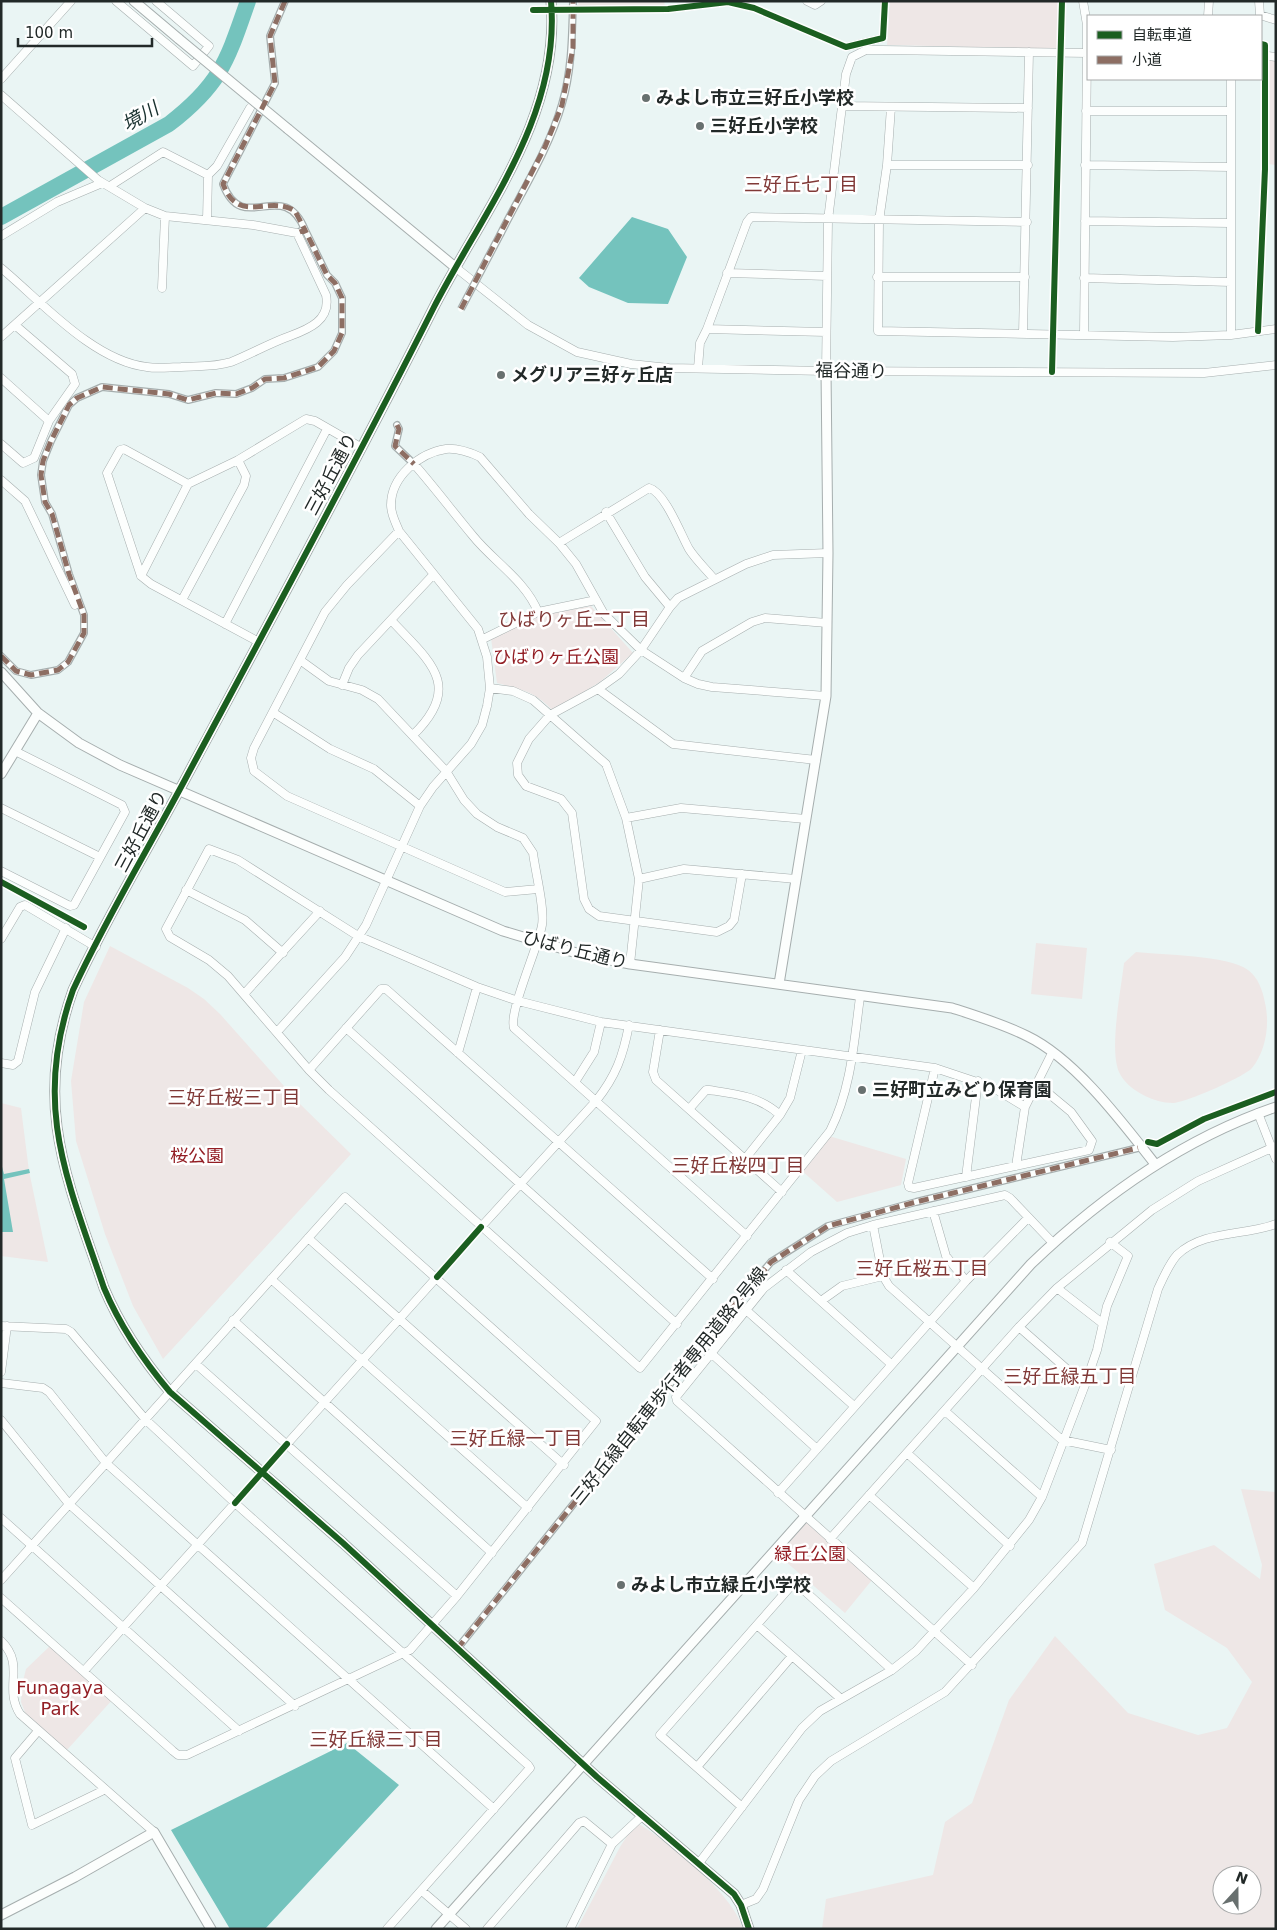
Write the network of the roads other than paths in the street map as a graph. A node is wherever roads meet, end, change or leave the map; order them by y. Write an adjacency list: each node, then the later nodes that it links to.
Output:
1 (71, 1): 28 (street)
2 (116, 1): 4 (street)
3 (134, 1): 55 (street, bridge)
4 (156, 1)
5 (285, 1): 53 (street)
6 (551, 1): 55 (street, 三好丘通り)
7 (573, 1): 14 (street)
8 (807, 1): 9 (street)
9 (821, 1)
10 (885, 1): 20 (street)
11 (1083, 1): 18 (street)
12 (1209, 1): 15 (street)
13 (1259, 1): 16 (street)
14 (573, 9): 21 (street); 65 (street, bridge)
15 (1208, 15)
16 (1260, 15)
17 (1262, 16): 19 (street)
18 (1087, 20)
19 (1276, 20)
20 (883, 38): 21 (street); 22 (street)
21 (846, 48): 25 (street)
22 (882, 50): 23 (street); 25 (street)
23 (1029, 52): 24 (street); 35 (street)
24 (1087, 53)
25 (856, 54): 32 (street)
26 (1262, 55): 27 (street)
27 (1276, 56)
28 (1, 79)
29 (1087, 80): 37 (street)
30 (1231, 80): 36 (street)
31 (1, 95): 43 (street)
32 (842, 106): 34 (street); 48 (street)
33 (250, 108): 42 (street)
34 (891, 108): 35 (street); 38 (street)
35 (1028, 108): 39 (street)
36 (1232, 110): 37 (street); 41 (street)
37 (1086, 111): 40 (street)
38 (887, 165): 39 (street); 49 (street)
39 (1028, 165): 51 (street)
40 (1085, 165): 41 (street); 50 (street)
41 (1231, 167): 52 (street)
42 (208, 175): 44 (street); 47 (street)
43 (100, 181): 44 (street); 54 (street)
44 (110, 186): 45 (street)
45 (145, 208): 46 (street); 64 (street)
46 (165, 216): 47 (street); 63 (street)
47 (207, 220): 53 (street)
48 (828, 220): 49 (street); 57 (street); 58 (street)
49 (879, 221): 51 (street); 59 (street)
50 (1085, 221): 52 (street); 61 (street)
51 (1027, 222): 60 (street)
52 (1230, 223): 62 (street)
53 (301, 231): 64 (street); 105 (street)
54 (1, 236)
55 (455, 267): 75 (street, 福谷通り); 82 (street, 三好丘通り)
56 (1, 268): 64 (street)
57 (727, 273): 58 (street); 67 (street)
58 (827, 276): 69 (street)
59 (877, 277): 60 (street); 70 (street)
60 (1025, 278): 70 (street)
61 (1084, 278): 62 (street); 71 (street)
62 (1231, 282): 72 (street)
63 (162, 288)
64 (41, 304): 66 (street)
65 (461, 309)
66 (15, 325): 73 (street); 78 (street)
67 (707, 329): 69 (street); 75 (street)
68 (1276, 329): 72 (street)
69 (826, 332): 76 (street)
70 (1023, 334): 71 (street)
71 (1084, 334): 72 (street)
72 (1231, 335)
73 (1, 337)
74 (1276, 365): 76 (street, 福谷通り)
75 (698, 368): 76 (street, 福谷通り)
76 (826, 371): 90 (street)
77 (1, 378): 78 (street)
78 (49, 421): 81 (street)
79 (397, 425): 84 (street)
80 (328, 429): 82 (street); 83 (street); 101 (street)
81 (1, 444)
82 (362, 448): 103 (street, 三好丘通り)
83 (238, 460): 86 (street); 94 (street)
84 (414, 464): 88 (street); 89 (street); 98 (street)
85 (1, 480): 96 (street)
86 (188, 484): 92 (street); 92 (street)
87 (606, 512): 89 (street); 93 (street); 97 (street)
88 (399, 531): 91 (street); 106 (street)
89 (559, 543): 95 (street)
90 (828, 553): 93 (street); 100 (street)
91 (433, 575): 99 (street); 102 (street)
92 (140, 576): 94 (street)
93 (714, 579): 97 (street)
94 (182, 600): 101 (street)
95 (596, 600): 98 (street); 104 (street)
96 (74, 605)
97 (670, 607): 104 (street)
98 (538, 612): 102 (street)
99 (391, 620): 109 (street); 116 (street)
100 (827, 623): 108 (street); 112 (street)
101 (225, 624): 103 (street)
102 (483, 639): 110 (street)
103 (259, 642): 121 (street, 三好丘通り)
104 (641, 650): 108 (street); 111 (street)
105 (1, 656)
106 (300, 660): 109 (street); 114 (street)
107 (1, 672): 113 (street, ひばり丘通り)
108 (684, 678): 112 (street)
109 (342, 685): 116 (street)
110 (490, 688): 115 (street); 119 (street)
111 (598, 689): 115 (street); 118 (street)
112 (826, 696): 118 (street)
113 (38, 713): 117 (street); 121 (street, ひばり丘通り)
114 (274, 713): 122 (street); 126 (street)
115 (550, 715): 124 (street); 136 (street)
116 (413, 735): 119 (street)
117 (16, 751): 120 (street); 127 (street)
118 (816, 760): 125 (street)
119 (446, 771): 122 (street); 133 (street)
120 (1, 774)
121 (179, 792): 132 (street, ひばり丘通り); 141 (street, 三好丘通り)
122 (420, 806): 126 (street)
123 (1, 808): 127 (street)
124 (626, 818): 125 (street); 130 (street)
125 (806, 819): 131 (street)
126 (402, 848): 132 (street); 133 (street)
127 (100, 857): 128 (street)
128 (1, 871)
129 (742, 874): 130 (street); 131 (street); 136 (street)
130 (639, 879): 136 (street)
131 (796, 879): 144 (street)
132 (387, 882): 138 (street); 140 (street, ひばり丘通り)
133 (538, 889): 140 (street)
134 (186, 890): 135 (street); 142 (street); 146 (street)
135 (320, 911): 138 (street); 142 (street)
136 (636, 921): 143 (street)
137 (66, 928): 139 (street); 141 (street); 158 (street)
138 (358, 936): 145 (street); 153 (street)
139 (1, 938)
140 (536, 943): 143 (street, ひばり丘通り); 148 (street)
141 (96, 947): 214 (street, 三好丘通り)
142 (283, 953): 146 (street)
143 (630, 964): 144 (street, ひばり丘通り)
144 (779, 984): 147 (street, ひばり丘通り)
145 (477, 987): 148 (street); 156 (street)
146 (245, 993): 153 (street)
147 (860, 997): 155 (street, ひばり丘通り); 157 (street)
148 (518, 1001): 149 (street); 162 (street)
149 (601, 1022): 150 (street); 162 (street)
150 (629, 1025): 152 (street); 164 (street)
151 (346, 1028): 156 (street); 160 (street); 178 (street)
152 (660, 1030): 154 (street); 167 (street)
153 (277, 1032): 160 (street)
154 (802, 1050): 157 (street); 169 (street)
155 (1052, 1052): 163 (street); 175 (street, ひばり丘通り)
156 (458, 1053): 170 (street)
157 (852, 1057): 159 (street); 179 (street)
158 (1, 1062)
159 (935, 1068): 161 (street); 177 (street)
160 (309, 1070): 184 (street)
161 (978, 1081): 165 (street); 177 (street)
162 (574, 1082): 164 (street)
163 (1036, 1083): 165 (street); 176 (street)
164 (596, 1101): 170 (street); 185 (street)
165 (1026, 1107): 176 (street)
166 (1276, 1107): 168 (street)
167 (690, 1108): 169 (street); 173 (street)
168 (1258, 1113): 171 (street); 175 (street)
169 (780, 1115): 173 (street)
170 (557, 1141): 178 (street); 193 (street)
171 (1274, 1146): 174 (street); 187 (street)
172 (1138, 1148): 250 (street, 三好丘緑自転車歩行者専用道路2号線)
173 (746, 1159): 179 (street)
174 (1276, 1159)
175 (1155, 1164): 188 (street)
176 (1016, 1166): 177 (street)
177 (966, 1177)
178 (521, 1184): 184 (street); 201 (street)
179 (782, 1192): 185 (street)
180 (933, 1211): 181 (street); 183 (street); 194 (street)
181 (1028, 1218): 188 (street); 194 (street)
182 (1276, 1224): 223 (street)
183 (873, 1225): 189 (street); 190 (street)
184 (481, 1227): 201 (street)
185 (747, 1236): 193 (street)
186 (308, 1238): 191 (street); 192 (street); 198 (street)
187 (1110, 1242): 195 (street); 200 (street)
188 (1053, 1243): 205 (street)
189 (786, 1270): 196 (street); 197 (street)
190 (883, 1276): 196 (street); 202 (street)
191 (436, 1277): 198 (street); 226 (street)
192 (271, 1279): 199 (street); 207 (street)
193 (713, 1279): 201 (street)
194 (966, 1281): 202 (street)
195 (1057, 1288): 200 (street); 204 (street)
196 (821, 1301): 209 (street)
197 (746, 1310): 206 (street); 216 (street)
198 (399, 1318): 207 (street); 226 (street)
199 (234, 1320): 208 (street); 215 (street)
200 (1102, 1323): 213 (street)
201 (677, 1324)
202 (929, 1324): 205 (street); 209 (street)
203 (4, 1326): 211 (street); 219 (street)
204 (1019, 1327): 210 (street); 213 (street)
205 (955, 1347): 210 (street); 233 (street)
206 (712, 1354): 222 (street); 227 (street)
207 (362, 1360): 215 (street); 232 (street)
208 (196, 1364): 214 (street); 221 (street)
209 (892, 1364): 216 (street)
210 (982, 1369): 217 (street); 220 (street)
211 (1, 1372)
212 (1, 1383): 225 (street)
213 (1085, 1385): 220 (street)
214 (170, 1392): 219 (street); 245 (street, 三好丘通り)
215 (325, 1403): 221 (street); 239 (street)
216 (854, 1406): 222 (street)
217 (945, 1411): 224 (street); 229 (street)
218 (1, 1420): 231 (street)
219 (146, 1420): 225 (street); 230 (street)
220 (1062, 1440): 223 (street); 229 (street)
221 (287, 1444): 243 (street)
222 (817, 1448): 227 (street)
223 (1110, 1450): 253 (street)
224 (907, 1453): 228 (street); 237 (street)
225 (106, 1463): 231 (street); 236 (street)
226 (564, 1465): 232 (street)
227 (778, 1493): 233 (street)
228 (869, 1495): 235 (street); 242 (street)
229 (1042, 1497): 237 (street)
230 (235, 1503): 236 (street); 251 (street)
231 (69, 1504): 238 (street); 241 (street)
232 (528, 1508): 239 (street)
233 (804, 1516): 235 (street); 261 (street)
234 (1, 1518): 238 (street)
235 (830, 1539): 248 (street)
236 (198, 1544): 241 (street); 256 (street)
237 (1010, 1546): 242 (street)
238 (31, 1547): 240 (street); 247 (street)
239 (492, 1553): 243 (street)
240 (1, 1580)
241 (160, 1587): 247 (street); 258 (street)
242 (974, 1588): 248 (street)
243 (457, 1596): 245 (street)
244 (1, 1598): 255 (street)
245 (432, 1625): 250 (street, 三好丘通り); 251 (street)
246 (757, 1625): 252 (street); 254 (street); 262 (street)
247 (123, 1628): 255 (street); 260 (street)
248 (934, 1631): 253 (street); 254 (street)
249 (1, 1641): 259 (street)
250 (457, 1649): 261 (street, 三好丘通り)
251 (403, 1654): 256 (street); 265 (street)
252 (792, 1656): 257 (street); 262 (street)
253 (972, 1665): 271 (street)
254 (892, 1670): 257 (street)
255 (84, 1671): 260 (street)
256 (350, 1680): 258 (street); 265 (street)
257 (840, 1698): 264 (street)
258 (294, 1706): 260 (street)
259 (38, 1731): 263 (street); 263 (street)
260 (239, 1731)
261 (583, 1764): 266 (street, 三好丘通り); 272 (street)
262 (697, 1767): 264 (street)
263 (104, 1790): 267 (street)
264 (742, 1807): 269 (street)
265 (494, 1808): 270 (street)
266 (642, 1816): 268 (street); 269 (street, 三好丘通り)
267 (154, 1832): 273 (street); 274 (street)
268 (612, 1844): 278 (street); 279 (street)
269 (699, 1863): 271 (street, 三好丘通り)
270 (422, 1890): 272 (street); 275 (street)
271 (741, 1905): 280 (street, 三好丘通り)
272 (449, 1914): 276 (street); 277 (street)
273 (1, 1915)
274 (211, 1929)
275 (387, 1929)
276 (436, 1929)
277 (466, 1929)
278 (486, 1929)
279 (570, 1929)
280 (750, 1929)

